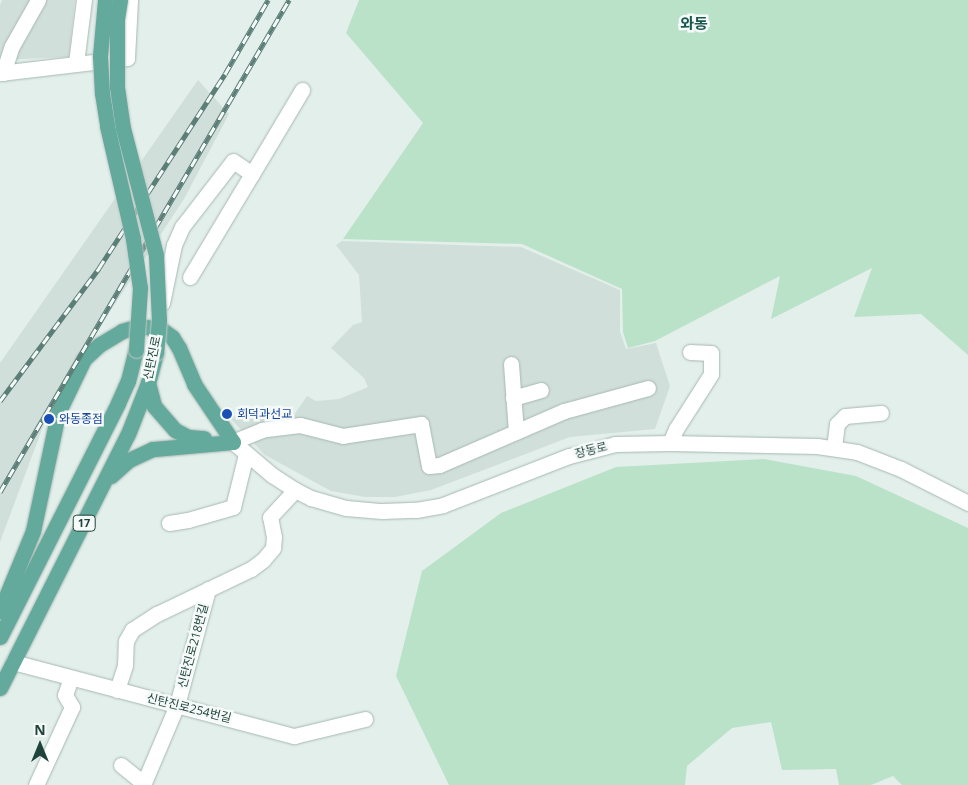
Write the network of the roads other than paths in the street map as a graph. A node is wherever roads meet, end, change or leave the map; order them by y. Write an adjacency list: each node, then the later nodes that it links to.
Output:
1 (38, 0): 7 (street)
2 (84, 0): 6 (street)
3 (106, 0): 30 (main road, 신탄진로 / 17, bridge)
4 (120, 0): 14 (main road, 신탄진로 / 17, bridge)
5 (130, 0): 6 (street)
6 (76, 63): 7 (street)
7 (1, 73)
8 (302, 90): 9 (street)
9 (252, 174): 10 (street); 11 (street)
10 (190, 277)
11 (161, 329): 20 (main road); 29 (main road)
12 (690, 352): 21 (street)
13 (511, 364): 17 (street)
14 (148, 383): 20 (main road); 24 (main road, 신탄진로 / 17)
15 (648, 388): 19 (street)
16 (541, 390): 17 (street)
17 (513, 398): 19 (street)
18 (881, 413): 22 (street)
19 (516, 432): 20 (street)
20 (233, 442): 23 (street, 장동로); 24 (main road)
21 (670, 443): 22 (street, 장동로); 25 (street, 장동로)
22 (834, 448): 26 (street, 장동로)
23 (246, 454): 25 (street, 장동로); 27 (street)
24 (104, 485): 31 (main road, 신탄진로 / 17)
25 (295, 490): 28 (street)
26 (968, 503)
27 (169, 522)
28 (208, 589): 34 (street); 35 (street, 신탄진로218번길)
29 (0, 611)
30 (0, 637)
31 (13, 662): 32 (street, 신탄진로254번길); 33 (main road, 신탄진로 / 17)
32 (71, 678): 34 (street, 신탄진로254번길); 39 (street)
33 (0, 688)
34 (117, 690): 35 (street, 신탄진로254번길)
35 (177, 705): 36 (street, 신탄진로254번길); 38 (street, 신탄진로218번길)
36 (365, 719)
37 (120, 764): 38 (street)
38 (143, 784)
39 (36, 785)

